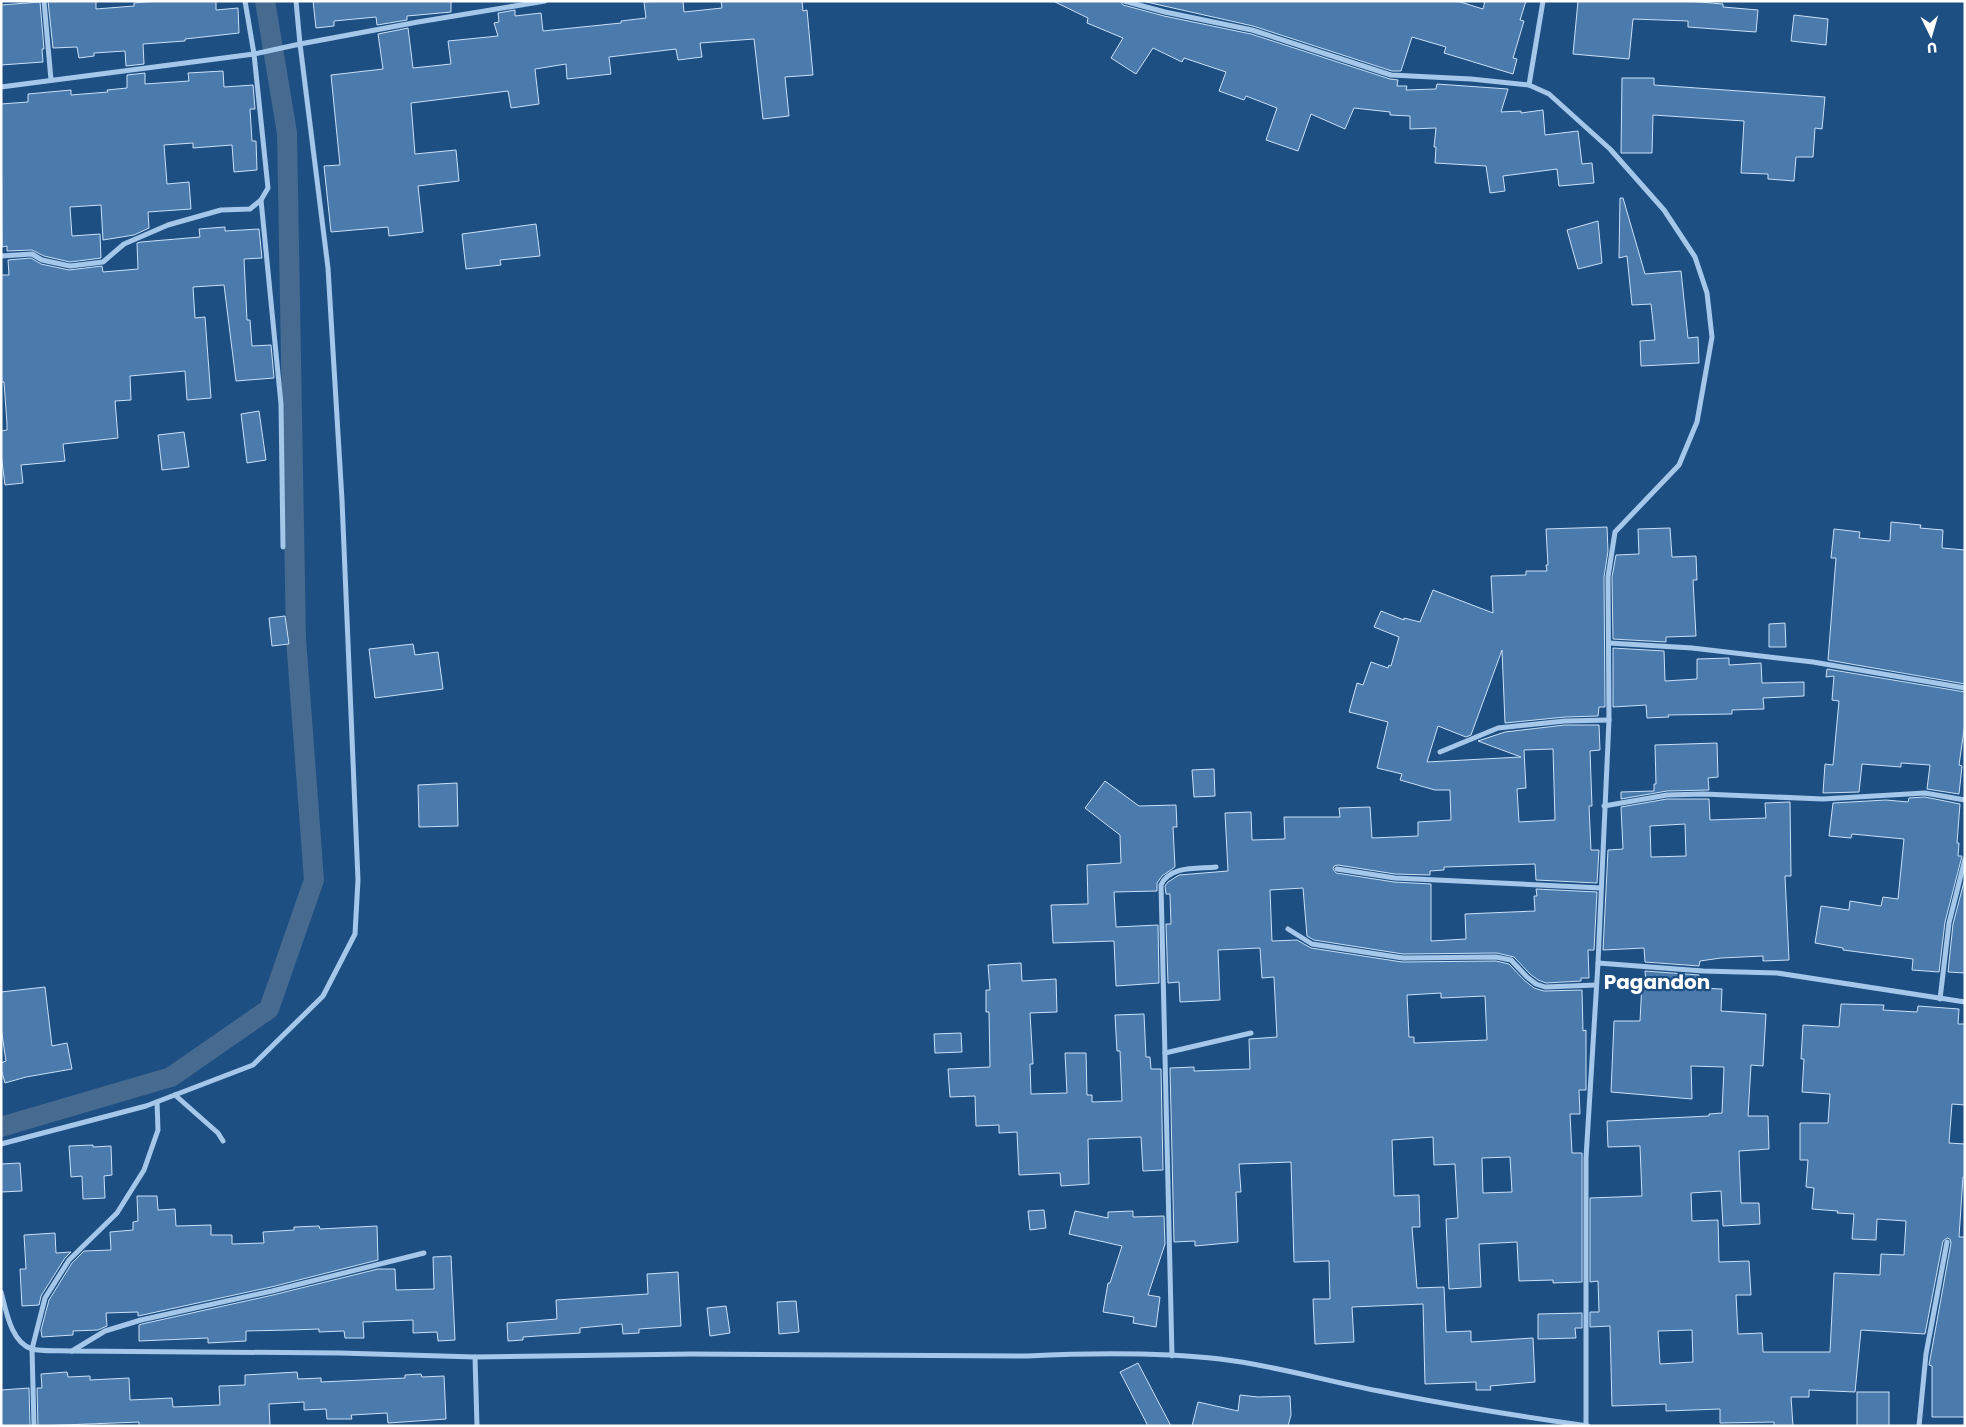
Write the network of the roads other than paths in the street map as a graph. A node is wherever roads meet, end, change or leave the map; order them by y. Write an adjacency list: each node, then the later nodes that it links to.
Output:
1 (44, 1): 9 (street)
2 (245, 1): 8 (street)
3 (296, 1): 7 (street)
4 (545, 1): 7 (street)
5 (1124, 1): 10 (street)
6 (1543, 1): 10 (street)
7 (300, 44): 8 (street); 32 (street)
8 (254, 54): 9 (street); 12 (street)
9 (52, 80): 11 (street)
10 (1529, 85): 15 (street)
11 (1, 87)
12 (261, 200): 13 (street); 14 (street)
13 (1, 256)
14 (283, 547)
15 (1609, 643): 16 (street); 17 (street)
16 (1965, 688)
17 (1609, 720): 18 (street); 20 (street)
18 (1440, 752)
19 (1965, 800): 20 (street)
20 (1604, 806): 24 (street)
21 (1965, 859): 28 (street)
22 (1216, 867): 31 (street)
23 (1337, 869): 24 (street)
24 (1601, 888): 26 (street)
25 (1288, 929): 27 (street)
26 (1598, 963): 27 (street); 28 (street)
27 (1596, 985): 45 (street)
28 (1940, 999): 29 (street)
29 (1965, 1002)
30 (1251, 1033): 31 (street)
31 (1165, 1053): 41 (street)
32 (175, 1095): 33 (street); 34 (street)
33 (157, 1102): 35 (street); 39 (street)
34 (223, 1141)
35 (1, 1144)
36 (1947, 1242): 46 (street)
37 (424, 1253): 40 (street)
38 (1, 1292): 39 (street)
39 (32, 1349): 40 (street); 43 (street)
40 (71, 1351): 42 (street)
41 (1172, 1356): 42 (street); 45 (street)
42 (475, 1357): 44 (street)
43 (34, 1426)
44 (477, 1426)
45 (1587, 1426)
46 (1919, 1426)

